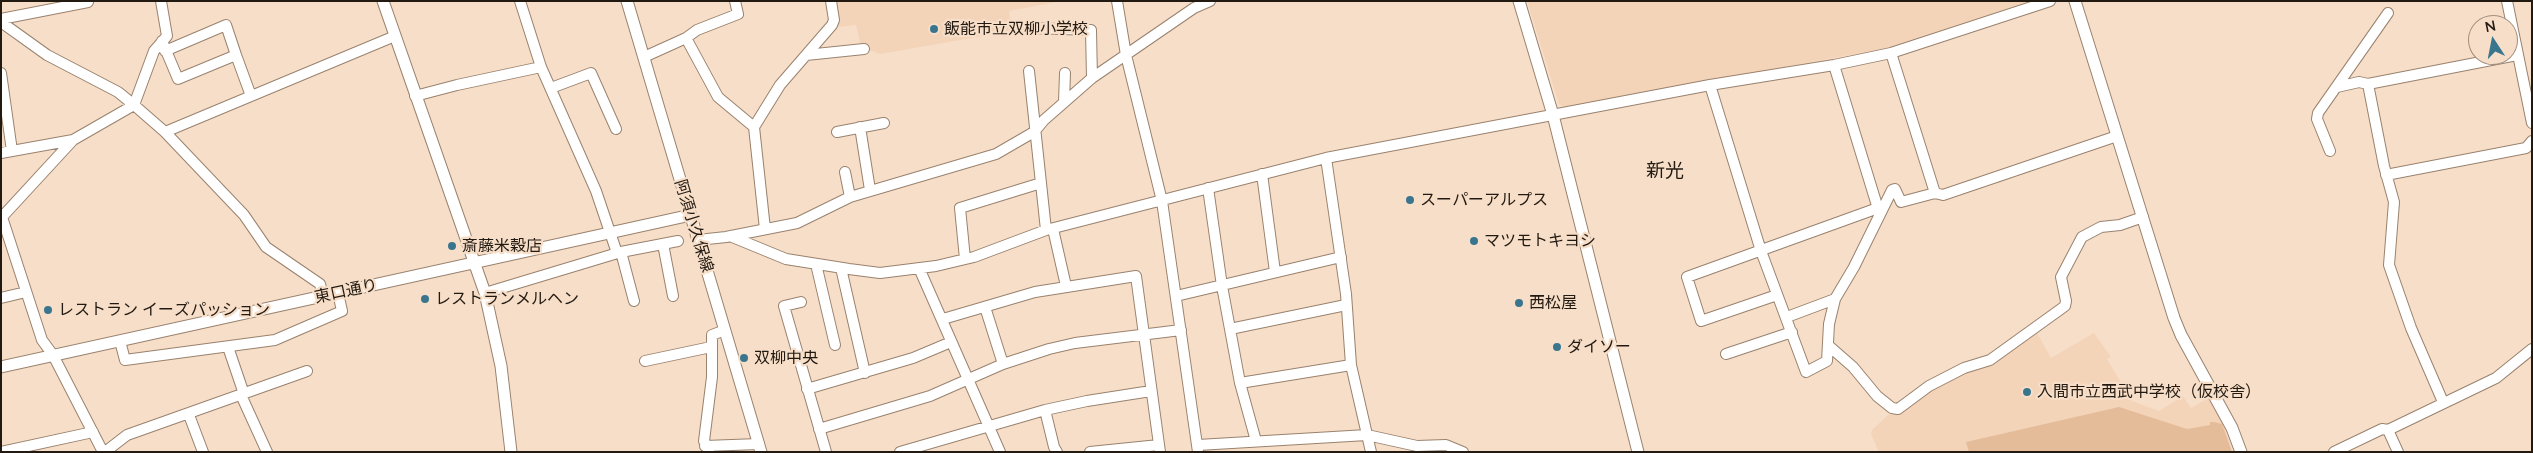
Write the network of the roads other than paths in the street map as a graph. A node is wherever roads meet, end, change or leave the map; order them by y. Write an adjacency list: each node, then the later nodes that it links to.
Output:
1 (161, 1): 20 (street)
2 (383, 1): 18 (street)
3 (520, 1): 31 (street)
4 (627, 1): 27 (street, 阿須小久保線)
5 (735, 1): 19 (street)
6 (831, 1): 25 (street)
7 (1117, 1): 26 (street)
8 (1210, 1): 26 (street)
9 (1519, 1): 44 (street)
10 (2050, 1): 23 (street)
11 (2075, 1): 53 (street)
12 (2507, 1): 15 (street)
13 (88, 2): 16 (street)
14 (2388, 13): 38 (street)
15 (2510, 15)
16 (1, 21): 43 (street)
17 (1033, 28): 35 (street)
18 (395, 36): 40 (street); 41 (street)
19 (686, 38): 27 (street); 47 (street)
20 (162, 41): 22 (street); 43 (street)
21 (864, 49): 25 (street)
22 (165, 51): 24 (street); 24 (street)
23 (1891, 53): 29 (street); 66 (street)
24 (236, 54): 40 (street)
25 (806, 55): 47 (street)
26 (1126, 55): 35 (street); 68 (street)
27 (644, 57): 71 (street, 阿須小久保線)
28 (2518, 60): 46 (street)
29 (1834, 65): 37 (street); 69 (street)
30 (2468, 65): 36 (street)
31 (541, 67): 39 (street); 41 (street)
32 (1029, 71): 52 (street)
33 (1, 73): 56 (street)
34 (1064, 73): 42 (street)
35 (1092, 78): 42 (street)
36 (2368, 84): 38 (street); 62 (street)
37 (1710, 85): 44 (street); 81 (street)
38 (2337, 87): 57 (street)
39 (551, 88): 49 (street); 76 (street)
40 (251, 96): 50 (street)
41 (416, 96): 85 (street)
42 (1064, 102): 52 (street)
43 (134, 105): 50 (street); 54 (street)
44 (1553, 115): 59 (street); 157 (street)
45 (884, 123): 48 (street)
46 (2532, 123)
47 (754, 127): 74 (street)
48 (860, 127): 51 (street); 65 (street)
49 (616, 129)
50 (165, 132): 96 (street)
51 (837, 132)
52 (1034, 132): 63 (street); 65 (street)
53 (2117, 136): 66 (street); 72 (street)
54 (73, 140): 56 (street); 70 (street)
55 (2532, 141): 62 (street)
56 (12, 151): 58 (street)
57 (2330, 151)
58 (1, 153)
59 (1326, 158): 61 (street); 83 (street)
60 (845, 172): 67 (street)
61 (1262, 174): 64 (street); 89 (street)
62 (2386, 175): 132 (street)
63 (1041, 183): 75 (street); 84 (street)
64 (1208, 188): 68 (street); 91 (street)
65 (870, 190): 67 (street)
66 (1935, 193): 69 (street)
67 (850, 196): 74 (street)
68 (1162, 201): 75 (street); 98 (street)
69 (1879, 210): 81 (street); 100 (street)
70 (2, 215): 73 (street)
71 (691, 215): 76 (street, 東口通り); 78 (street, 阿須小久保線)
72 (2143, 217): 115 (street); 158 (street)
73 (3, 228): 92 (street)
74 (765, 228): 77 (street)
75 (1050, 230): 84 (street); 90 (street)
76 (612, 232): 82 (street); 85 (street, 東口通り)
77 (730, 236): 78 (street); 86 (street)
78 (698, 240): 108 (street, 阿須小久保線)
79 (678, 241): 80 (street)
80 (663, 244): 82 (street); 97 (street)
81 (1761, 251): 95 (street); 95 (street)
82 (619, 253): 94 (street); 101 (street)
83 (1340, 257): 89 (street); 103 (street)
84 (965, 259): 88 (street)
85 (476, 262): 93 (street, 東口通り); 94 (street)
86 (816, 264): 87 (street); 114 (street)
87 (841, 268): 88 (street); 126 (street)
88 (919, 268): 106 (street)
89 (1275, 272): 91 (street)
90 (1066, 286): 104 (street); 111 (street)
91 (1222, 286): 98 (street); 107 (street)
92 (26, 292): 99 (street); 120 (street)
93 (338, 293): 96 (street, 東口通り); 116 (street)
94 (485, 293): 149 (street)
95 (1777, 295): 105 (street)
96 (323, 296): 112 (street, 東口通り)
97 (673, 296)
98 (1176, 296): 109 (street)
99 (1, 298)
100 (1835, 299): 105 (street); 115 (street)
101 (634, 301)
102 (801, 302): 129 (street)
103 (1346, 305): 107 (street); 123 (street)
104 (985, 307): 106 (street); 122 (street)
105 (1787, 317): 110 (street)
106 (943, 320): 113 (street)
107 (1230, 329): 128 (street)
108 (725, 330): 117 (street); 141 (street, 阿須小久保線)
109 (1181, 330): 111 (street); 144 (street)
110 (1792, 332): 115 (street); 119 (street)
111 (1143, 334): 122 (street); 130 (street)
112 (120, 341): 116 (street); 120 (street, 東口通り)
113 (952, 342): 126 (street); 127 (street)
114 (835, 345)
115 (1829, 346)
116 (228, 347): 131 (street)
117 (711, 347): 121 (street); 142 (street)
118 (2532, 349): 132 (street)
119 (1726, 354)
120 (53, 355): 124 (street, 東口通り); 138 (street)
121 (645, 361)
122 (1003, 364): 127 (street)
123 (1351, 365): 128 (street); 139 (street)
124 (1, 367)
125 (306, 371): 131 (street)
126 (865, 373): 129 (street)
127 (968, 379): 135 (street); 136 (street)
128 (1240, 383): 140 (street)
129 (807, 388): 136 (street)
130 (1151, 391): 133 (street); 143 (street)
131 (243, 394): 134 (street); 148 (street)
132 (2443, 402): 137 (street)
133 (1045, 410): 135 (street); 153 (street)
134 (189, 415): 146 (street); 147 (street)
135 (989, 426): 151 (street); 152 (street)
136 (819, 429): 150 (street)
137 (2388, 430): 159 (street); 160 (street)
138 (93, 432): 145 (street); 146 (street)
139 (1367, 434): 140 (street); 155 (street); 156 (street)
140 (1256, 441): 144 (street)
141 (760, 448): 142 (street)
142 (707, 449)
143 (1159, 449): 154 (street)
144 (1198, 449)
145 (1, 452)
146 (104, 452)
147 (203, 452)
148 (267, 452)
149 (511, 452)
150 (826, 452)
151 (900, 452)
152 (1000, 452)
153 (1057, 452)
154 (1090, 452)
155 (1371, 452)
156 (1463, 452)
157 (1638, 452)
158 (2241, 452)
159 (2334, 452)
160 (2398, 452)

